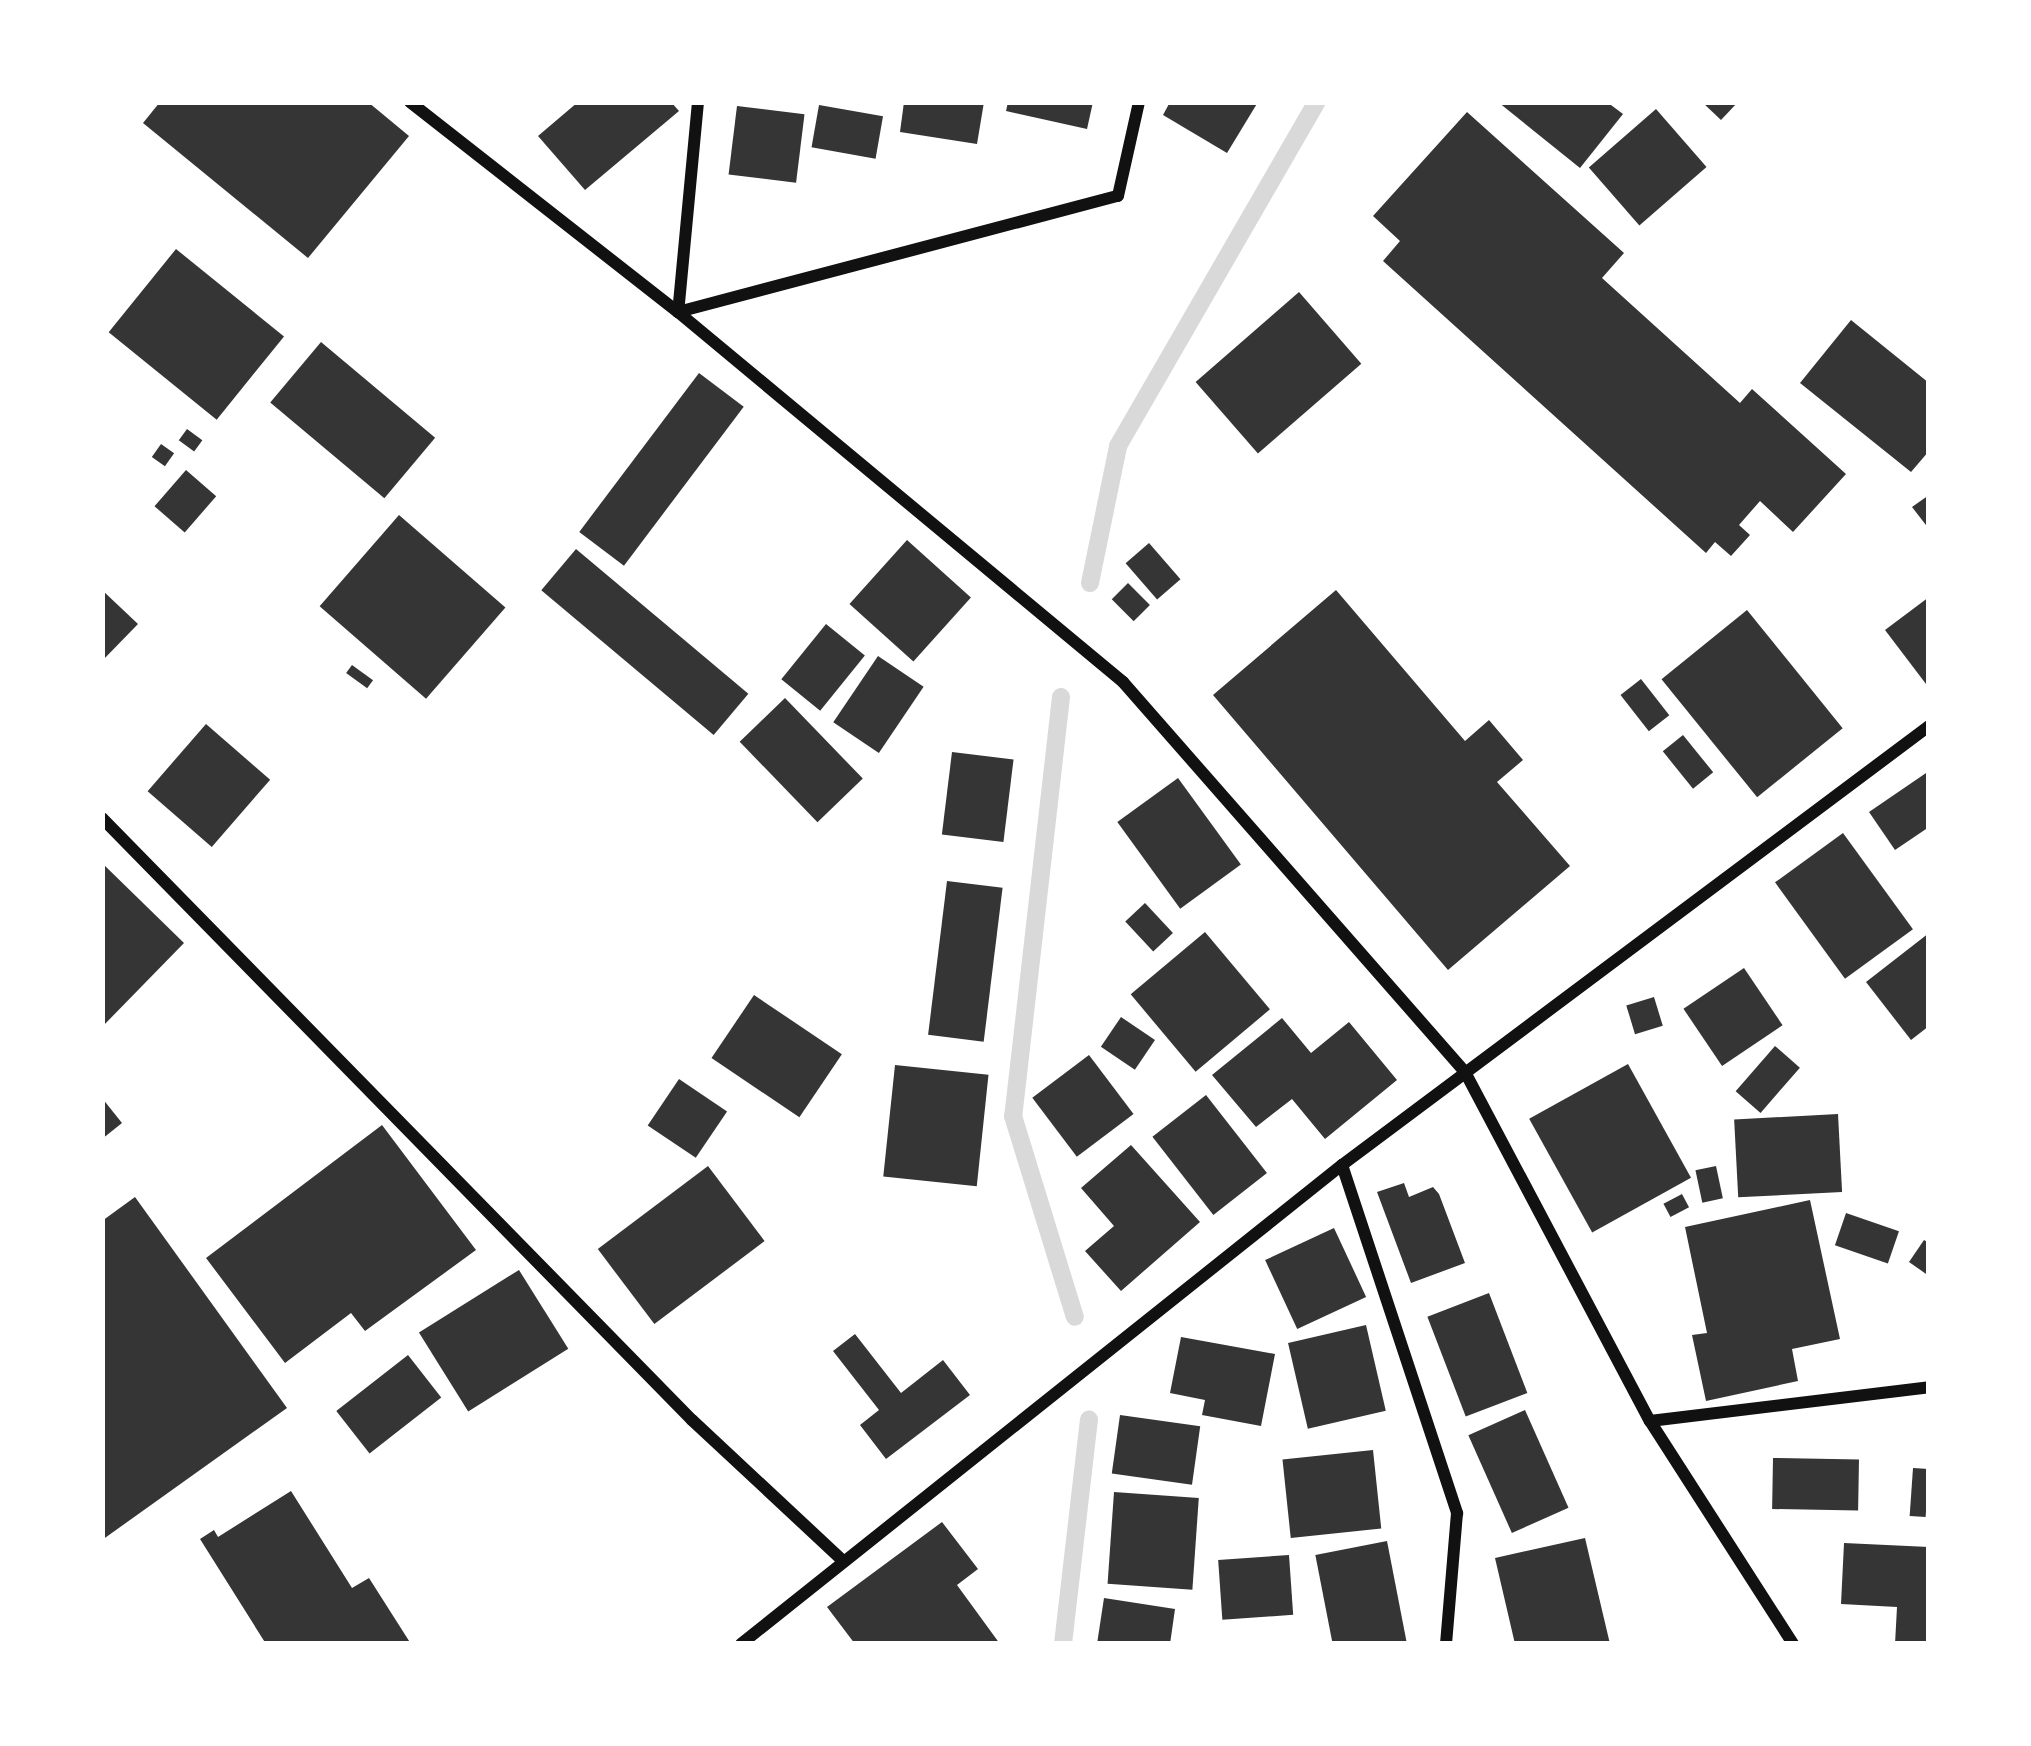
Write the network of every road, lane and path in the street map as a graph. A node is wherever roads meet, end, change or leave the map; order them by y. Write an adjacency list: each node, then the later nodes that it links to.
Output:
1 (410, 102): 4 (street)
2 (698, 102): 4 (street)
3 (1139, 102): 4 (street)
4 (678, 312): 7 (street)
5 (1929, 726): 7 (street)
6 (102, 818): 11 (street)
7 (1465, 1072): 8 (street); 10 (street)
8 (1342, 1165): 11 (street); 13 (street)
9 (1929, 1387): 10 (street)
10 (1650, 1421): 14 (street)
11 (842, 1560): 12 (street)
12 (741, 1644)
13 (1446, 1644)
14 (1793, 1644)

